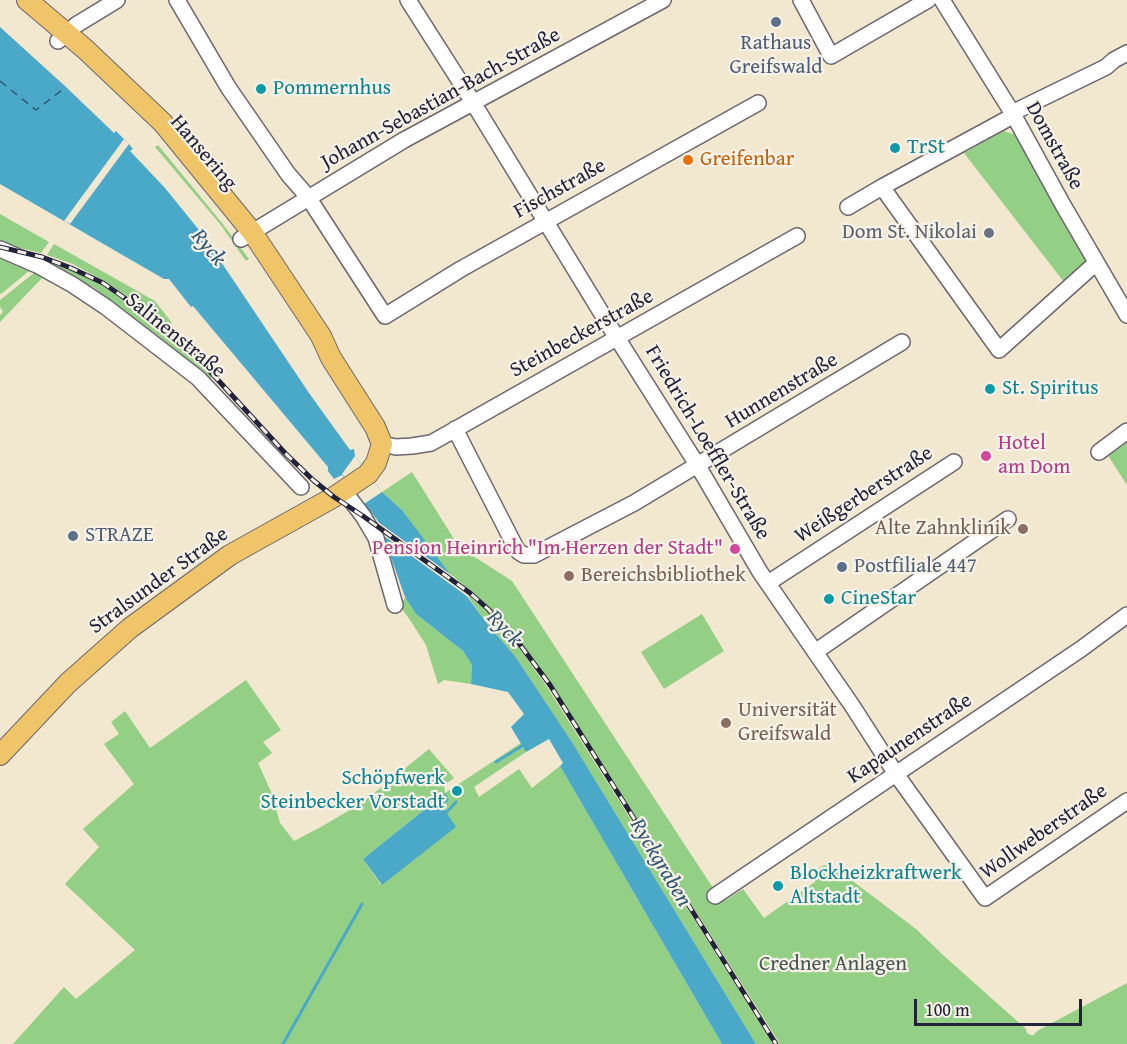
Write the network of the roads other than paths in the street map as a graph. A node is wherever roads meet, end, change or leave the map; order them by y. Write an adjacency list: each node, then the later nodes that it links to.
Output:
1 (12, 0): 10 (main road, Hansering)
2 (27, 0): 10 (main road, Hansering)
3 (117, 0): 10 (street)
4 (177, 0): 16 (street)
5 (408, 0): 13 (street, Friedrich-Loeffler-Straße)
6 (663, 0): 13 (street, Johann-Sebastian-Bach-Straße)
7 (801, 0): 8 (street)
8 (928, 0)
9 (942, 0): 14 (street, Domstraße)
10 (62, 37): 19 (main road, Hansering)
11 (1127, 53): 14 (street)
12 (758, 103): 18 (street, Fischstraße)
13 (474, 104): 16 (street, Johann-Sebastian-Bach-Straße); 18 (street, Friedrich-Loeffler-Straße)
14 (1013, 114): 15 (street); 22 (street, Domstraße)
15 (882, 187): 17 (street); 22 (street)
16 (308, 197): 18 (street, Fischstraße); 19 (street, Johann-Sebastian-Bach-Straße)
17 (849, 207)
18 (546, 222): 24 (street, Friedrich-Loeffler-Straße)
19 (247, 235): 28 (main road, Hansering)
20 (797, 236): 24 (street, Steinbeckerstraße)
21 (0, 249): 32 (street, Salinenstraße)
22 (1096, 263): 23 (street, Domstraße)
23 (1127, 315)
24 (617, 339): 26 (street, Steinbeckerstraße); 31 (street, Friedrich-Loeffler-Straße)
25 (902, 342): 31 (street, Hunnenstraße)
26 (455, 429): 28 (street, Steinbeckerstraße); 31 (street, Hunnenstraße)
27 (1127, 431): 29 (street)
28 (382, 444): 33 (main road, Stralsunder Straße)
29 (1099, 452)
30 (954, 462): 35 (street, Weißgerberstraße)
31 (698, 466): 35 (street, Friedrich-Loeffler-Straße)
32 (302, 487)
33 (348, 489): 36 (street); 39 (main road, Stralsunder Straße)
34 (1008, 519): 38 (street)
35 (768, 583): 38 (street, Friedrich-Loeffler-Straße)
36 (395, 605)
37 (1127, 615): 40 (street, Kapaunenstraße)
38 (815, 652): 40 (street, Friedrich-Loeffler-Straße)
39 (0, 755)
40 (896, 774): 42 (street, Kapaunenstraße); 43 (street, Friedrich-Loeffler-Straße)
41 (1127, 801): 43 (street, Wollweberstraße)
42 (715, 896)
43 (985, 898)

